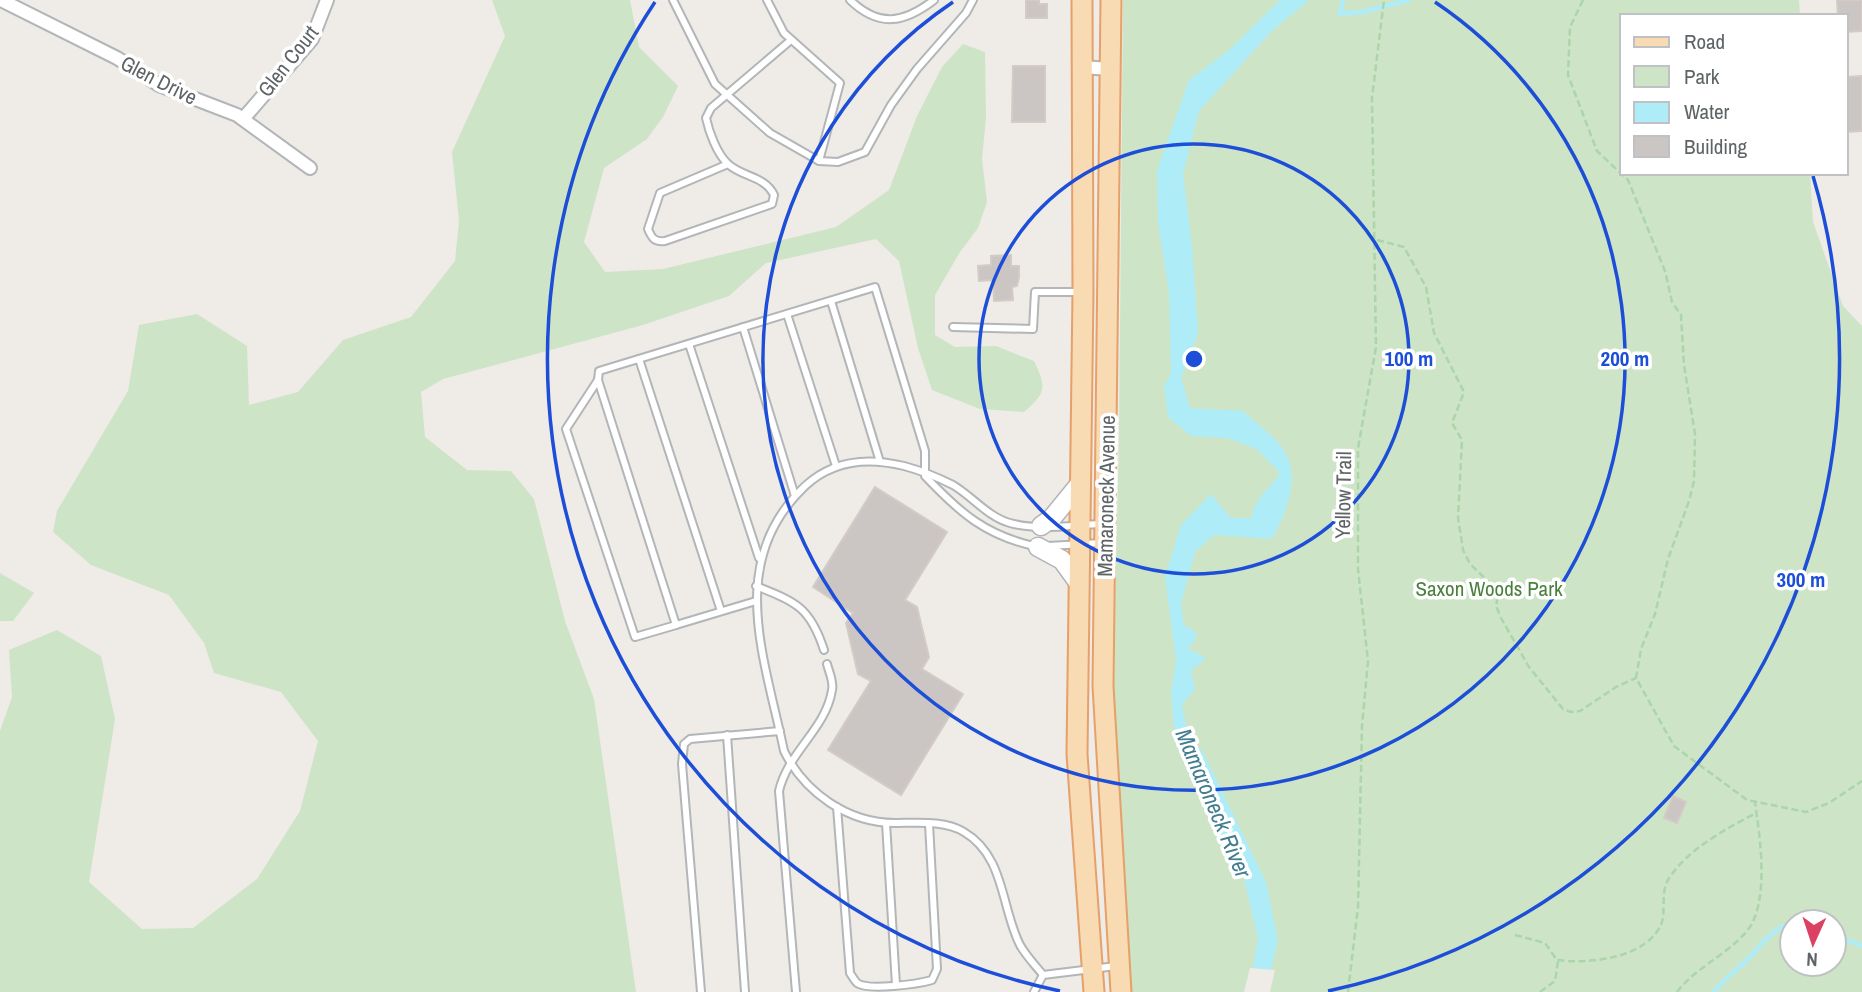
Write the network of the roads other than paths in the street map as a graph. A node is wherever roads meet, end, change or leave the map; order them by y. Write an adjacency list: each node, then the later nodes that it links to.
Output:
1 (1, 0): 14 (street, Glen Drive)
2 (327, 0): 14 (street, Glen Court)
3 (673, 0): 13 (lane)
4 (766, 0): 10 (lane)
5 (850, 0): 6 (lane)
6 (934, 0)
7 (973, 0): 15 (lane)
8 (1082, 0): 11 (main road, Mamaroneck Avenue)
9 (1111, 0): 12 (main road, Mamaroneck Avenue)
10 (791, 40): 13 (lane); 15 (lane)
11 (1081, 67): 12 (street); 18 (main road, Mamaroneck Avenue)
12 (1111, 69): 33 (main road, Mamaroneck Avenue)
13 (727, 96): 15 (lane); 16 (lane)
14 (243, 119): 17 (street, Glen Drive)
15 (819, 161)
16 (728, 164): 16 (lane)
17 (310, 168)
18 (1083, 292): 22 (lane); 29 (main road, Mamaroneck Avenue)
19 (831, 301): 20 (lane); 26 (lane); 28 (lane)
20 (787, 314): 21 (lane); 27 (lane)
21 (743, 327): 23 (lane); 30 (lane)
22 (953, 327)
23 (689, 344): 24 (lane); 35 (lane)
24 (639, 359): 25 (lane); 39 (lane)
25 (598, 380): 40 (lane); 40 (lane)
26 (880, 462): 27 (lane); 28 (lane)
27 (836, 466): 30 (lane)
28 (925, 476): 31 (lane); 34 (lane)
29 (1079, 485): 31 (main road); 32 (main road, Mamaroneck Avenue)
30 (795, 496): 35 (lane)
31 (1041, 526): 32 (lane)
32 (1078, 534): 33 (lane); 33 (lane); 34 (lane); 36 (main road, Mamaroneck Avenue)
33 (1106, 534): 49 (main road, Mamaroneck Avenue)
34 (1038, 547): 36 (main road)
35 (760, 562): 37 (lane)
36 (1077, 582): 50 (main road, Mamaroneck Avenue)
37 (756, 586): 38 (lane); 41 (lane)
38 (756, 601): 39 (lane); 43 (lane)
39 (721, 611): 40 (lane)
40 (676, 625)
41 (824, 650)
42 (827, 664): 45 (lane)
43 (780, 731): 44 (lane); 45 (lane)
44 (727, 735): 53 (lane); 54 (lane)
45 (789, 762): 46 (lane); 55 (lane)
46 (837, 807): 47 (lane); 52 (lane)
47 (886, 823): 48 (lane); 52 (lane)
48 (929, 824): 51 (lane); 52 (lane)
49 (1119, 965): 50 (lane); 58 (main road, Mamaroneck Avenue)
50 (1092, 967): 51 (lane); 57 (main road, Mamaroneck Avenue)
51 (1043, 975): 56 (lane)
52 (896, 985)
53 (701, 992)
54 (745, 992)
55 (796, 992)
56 (1034, 992)
57 (1094, 992)
58 (1121, 992)

